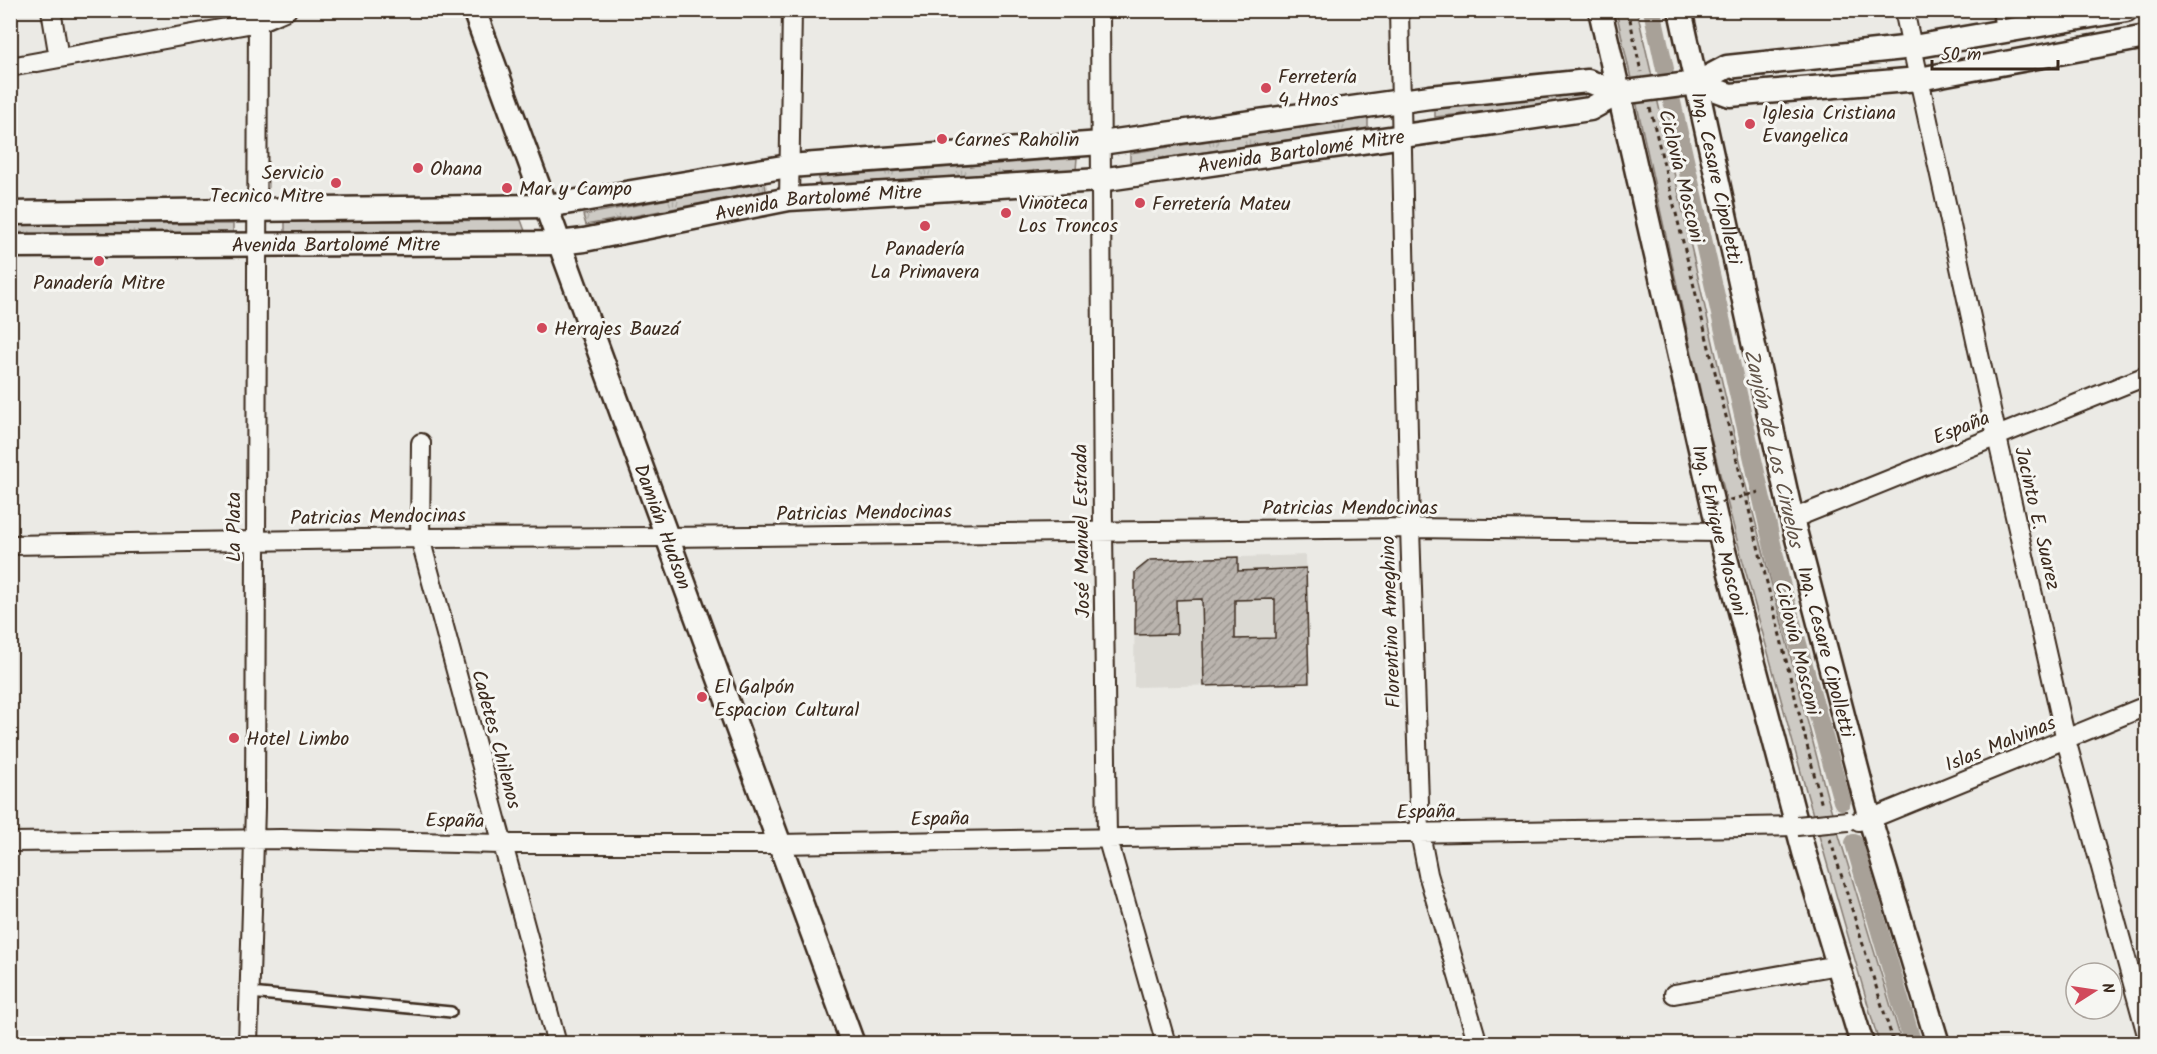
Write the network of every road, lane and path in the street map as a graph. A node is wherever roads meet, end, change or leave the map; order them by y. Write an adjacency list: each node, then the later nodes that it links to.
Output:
1 (51, 10): 16 (street)
2 (287, 10): 12 (street)
3 (474, 10): 28 (street, Damián Hudson)
4 (792, 10): 25 (street)
5 (1100, 10): 24 (street, José Manuel Estrada)
6 (1399, 10): 22 (street, Florentino Ameghino)
7 (1600, 10): 21 (street, Ing. Enrique Mosconi)
8 (1628, 10): 20 (path, Ciclovía Mosconi)
9 (1680, 10): 19 (street, Ing. Cesare Cipolletti)
10 (1904, 10): 15 (street, Jacinto E. Suarez)
11 (2126, 10): 13 (street, Avenida Bartolomé Mitre)
12 (258, 16): 16 (street); 29 (street, La Plata)
13 (1999, 21): 15 (street, Avenida Bartolomé Mitre)
14 (2146, 37): 18 (street, Avenida Bartolomé Mitre)
15 (1913, 47): 18 (street, Jacinto E. Suarez); 19 (street, Avenida Bartolomé Mitre)
16 (59, 58): 17 (street)
17 (10, 67)
18 (1919, 79): 19 (street, Avenida Bartolomé Mitre); 35 (street, Jacinto E. Suarez)
19 (1697, 83): 20 (street, Avenida Bartolomé Mitre); 40 (street, Ing. Cesare Cipolletti)
20 (1645, 88): 21 (street, Avenida Bartolomé Mitre); 38 (path, Ciclovía Mosconi)
21 (1619, 93): 22 (street, Avenida Bartolomé Mitre); 23 (street, Avenida Bartolomé Mitre); 39 (street, Ing. Enrique Mosconi)
22 (1401, 100): 23 (street, Florentino Ameghino); 24 (street, Avenida Bartolomé Mitre)
23 (1401, 135): 26 (street, Avenida Bartolomé Mitre); 41 (street, Florentino Ameghino)
24 (1101, 143): 25 (street, Avenida Bartolomé Mitre); 26 (street, José Manuel Estrada)
25 (789, 166): 27 (street); 28 (street, Avenida Bartolomé Mitre)
26 (1100, 180): 27 (street, Avenida Bartolomé Mitre); 42 (street, José Manuel Estrada)
27 (789, 199): 31 (street, Avenida Bartolomé Mitre)
28 (547, 206): 29 (street, Avenida Bartolomé Mitre); 31 (street, Damián Hudson)
29 (258, 211): 30 (street, Avenida Bartolomé Mitre); 32 (street, La Plata)
30 (10, 213)
31 (559, 243): 32 (street, Avenida Bartolomé Mitre); 44 (street, Damián Hudson)
32 (257, 245): 33 (street, Avenida Bartolomé Mitre); 46 (street, La Plata)
33 (10, 246)
34 (2146, 376): 35 (street, España)
35 (1996, 436): 40 (street, España); 49 (street, Jacinto E. Suarez)
36 (421, 443): 45 (street, Cadetes Chilenos)
37 (1759, 492): 38 (path, bridge)
38 (1744, 496): 39 (path, bridge); 50 (path, Ciclovía Mosconi)
39 (1712, 505): 43 (street, Ing. Enrique Mosconi)
40 (1792, 519): 51 (street, Ing. Cesare Cipolletti)
41 (1410, 528): 42 (street, Patricias Mendocinas); 43 (street, Patricias Mendocinas); 53 (street, Florentino Ameghino)
42 (1103, 531): 44 (street, Patricias Mendocinas); 55 (street, José Manuel Estrada)
43 (1719, 532): 52 (street, Ing. Enrique Mosconi)
44 (668, 537): 45 (street, Patricias Mendocinas); 59 (street, Damián Hudson)
45 (420, 538): 46 (street, Patricias Mendocinas); 58 (street, Cadetes Chilenos)
46 (255, 540): 47 (street, Patricias Mendocinas); 56 (street, La Plata)
47 (10, 544)
48 (2146, 706): 49 (street, Islas Malvinas)
49 (2066, 740): 51 (street, Islas Malvinas); 64 (street, Jacinto E. Suarez)
50 (1824, 812)
51 (1870, 819): 52 (street, España, bridge); 72 (street, Ing. Cesare Cipolletti)
52 (1797, 826): 53 (street, España); 60 (street, Ing. Enrique Mosconi)
53 (1420, 833): 55 (street, España); 69 (street, Florentino Ameghino)
54 (1829, 835): 71 (path)
55 (1107, 837): 59 (street, España); 68 (street, José Manuel Estrada)
56 (254, 839): 57 (street, España); 58 (street, España); 61 (street, La Plata)
57 (10, 842)
58 (502, 844): 59 (street, España); 66 (street, Cadetes Chilenos)
59 (778, 844): 67 (street, Damián Hudson)
60 (1839, 966): 62 (street); 70 (street, Ing. Enrique Mosconi)
61 (250, 993): 63 (lane); 65 (street, La Plata)
62 (1674, 994)
63 (451, 1012)
64 (2146, 1031)
65 (248, 1044)
66 (557, 1044)
67 (853, 1044)
68 (1166, 1044)
69 (1478, 1044)
70 (1862, 1044)
71 (1894, 1044)
72 (1938, 1044)

